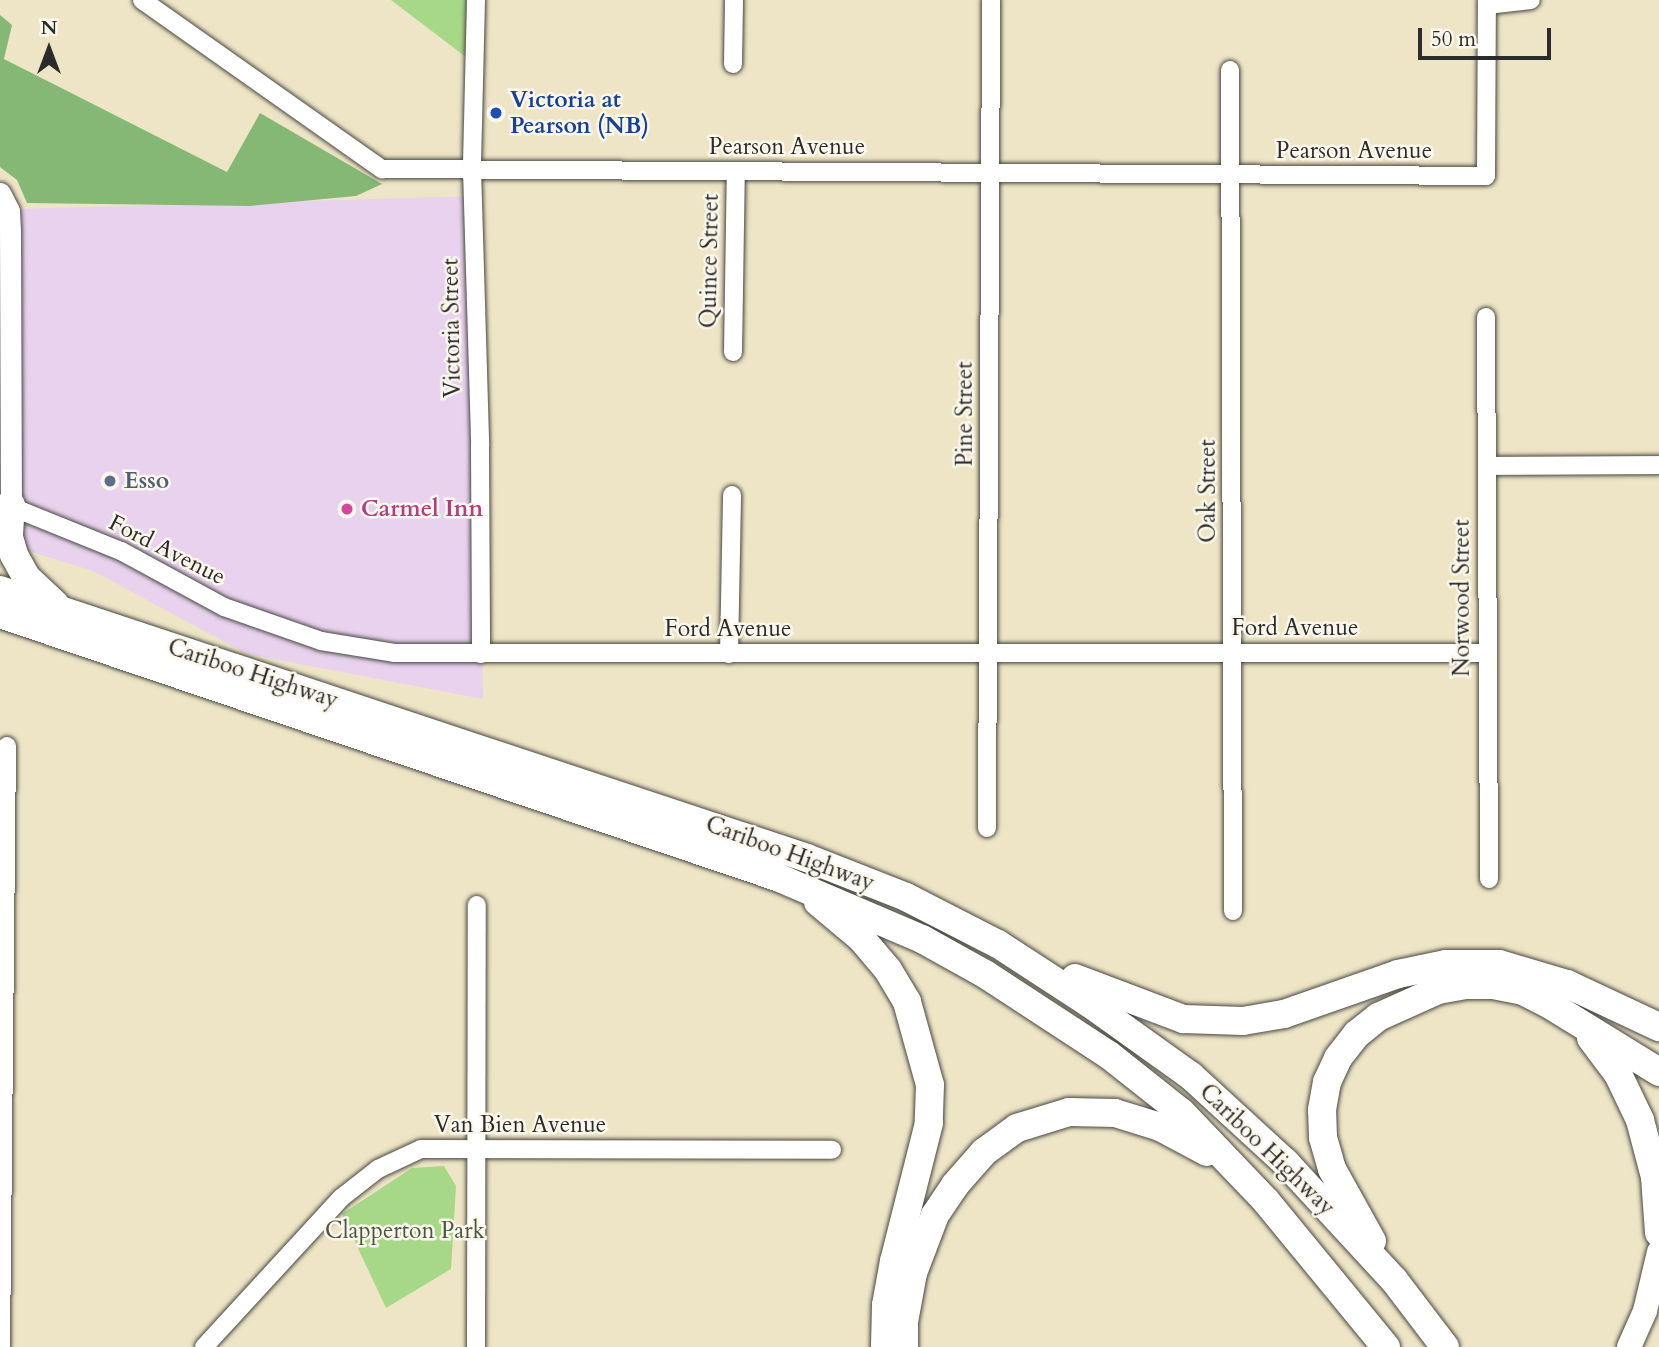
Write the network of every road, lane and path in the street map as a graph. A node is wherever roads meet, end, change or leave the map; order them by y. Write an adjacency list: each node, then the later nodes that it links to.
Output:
1 (142, 0): 9 (street, Pearson Avenue)
2 (476, 0): 9 (street, Victoria Street)
3 (734, 0): 7 (street)
4 (991, 0): 11 (street, Pine Street)
5 (1531, 0): 6 (street)
6 (1487, 3): 12 (street, Pearson Avenue)
7 (733, 64)
8 (1230, 70): 12 (street, Oak Street)
9 (471, 169): 10 (street, Pearson Avenue); 27 (street, Victoria Street)
10 (736, 171): 11 (street, Pearson Avenue); 15 (street, Quince Street)
11 (991, 173): 12 (street, Pearson Avenue); 24 (street, Pine Street)
12 (1230, 174): 25 (street, Oak Street)
13 (0, 193): 19 (street)
14 (1486, 317): 17 (street, Norwood Street)
15 (733, 352)
16 (1659, 465): 17 (street)
17 (1487, 466): 26 (street, Norwood Street)
18 (733, 495): 28 (street)
19 (5, 503): 20 (highway); 27 (street, Ford Avenue)
20 (4, 540): 22 (highway)
21 (0, 590): 22 (highway, Cariboo Highway)
22 (64, 611): 35 (highway, Cariboo Highway)
23 (0, 614): 31 (highway, Cariboo Highway)
24 (989, 653): 25 (street, Ford Avenue); 28 (street, Ford Avenue); 30 (street, Pine Street)
25 (1234, 653): 26 (street, Ford Avenue); 34 (street, Oak Street)
26 (1487, 653): 32 (street, Norwood Street)
27 (481, 654): 28 (street, Ford Avenue)
28 (729, 654)
29 (7, 746): 45 (street)
30 (987, 828)
31 (777, 877): 41 (highway, Cariboo Highway); 48 (highway)
32 (1489, 879)
33 (477, 905): 39 (street)
34 (1233, 911)
35 (998, 944): 37 (highway); 44 (highway, Cariboo Highway)
36 (1581, 1024): 38 (highway); 42 (highway); 44 (highway)
37 (1659, 1027)
38 (1659, 1072)
39 (477, 1149): 40 (street, Van Bien Avenue); 46 (street, Van Bien Avenue); 47 (street)
40 (832, 1150)
41 (1224, 1160): 49 (highway); 50 (highway, Cariboo Highway)
42 (1659, 1233)
43 (1659, 1252): 52 (main road)
44 (1394, 1280): 51 (highway, Cariboo Highway)
45 (1, 1347)
46 (204, 1347)
47 (476, 1347)
48 (886, 1347)
49 (904, 1347)
50 (1386, 1347)
51 (1445, 1347)
52 (1629, 1347)

